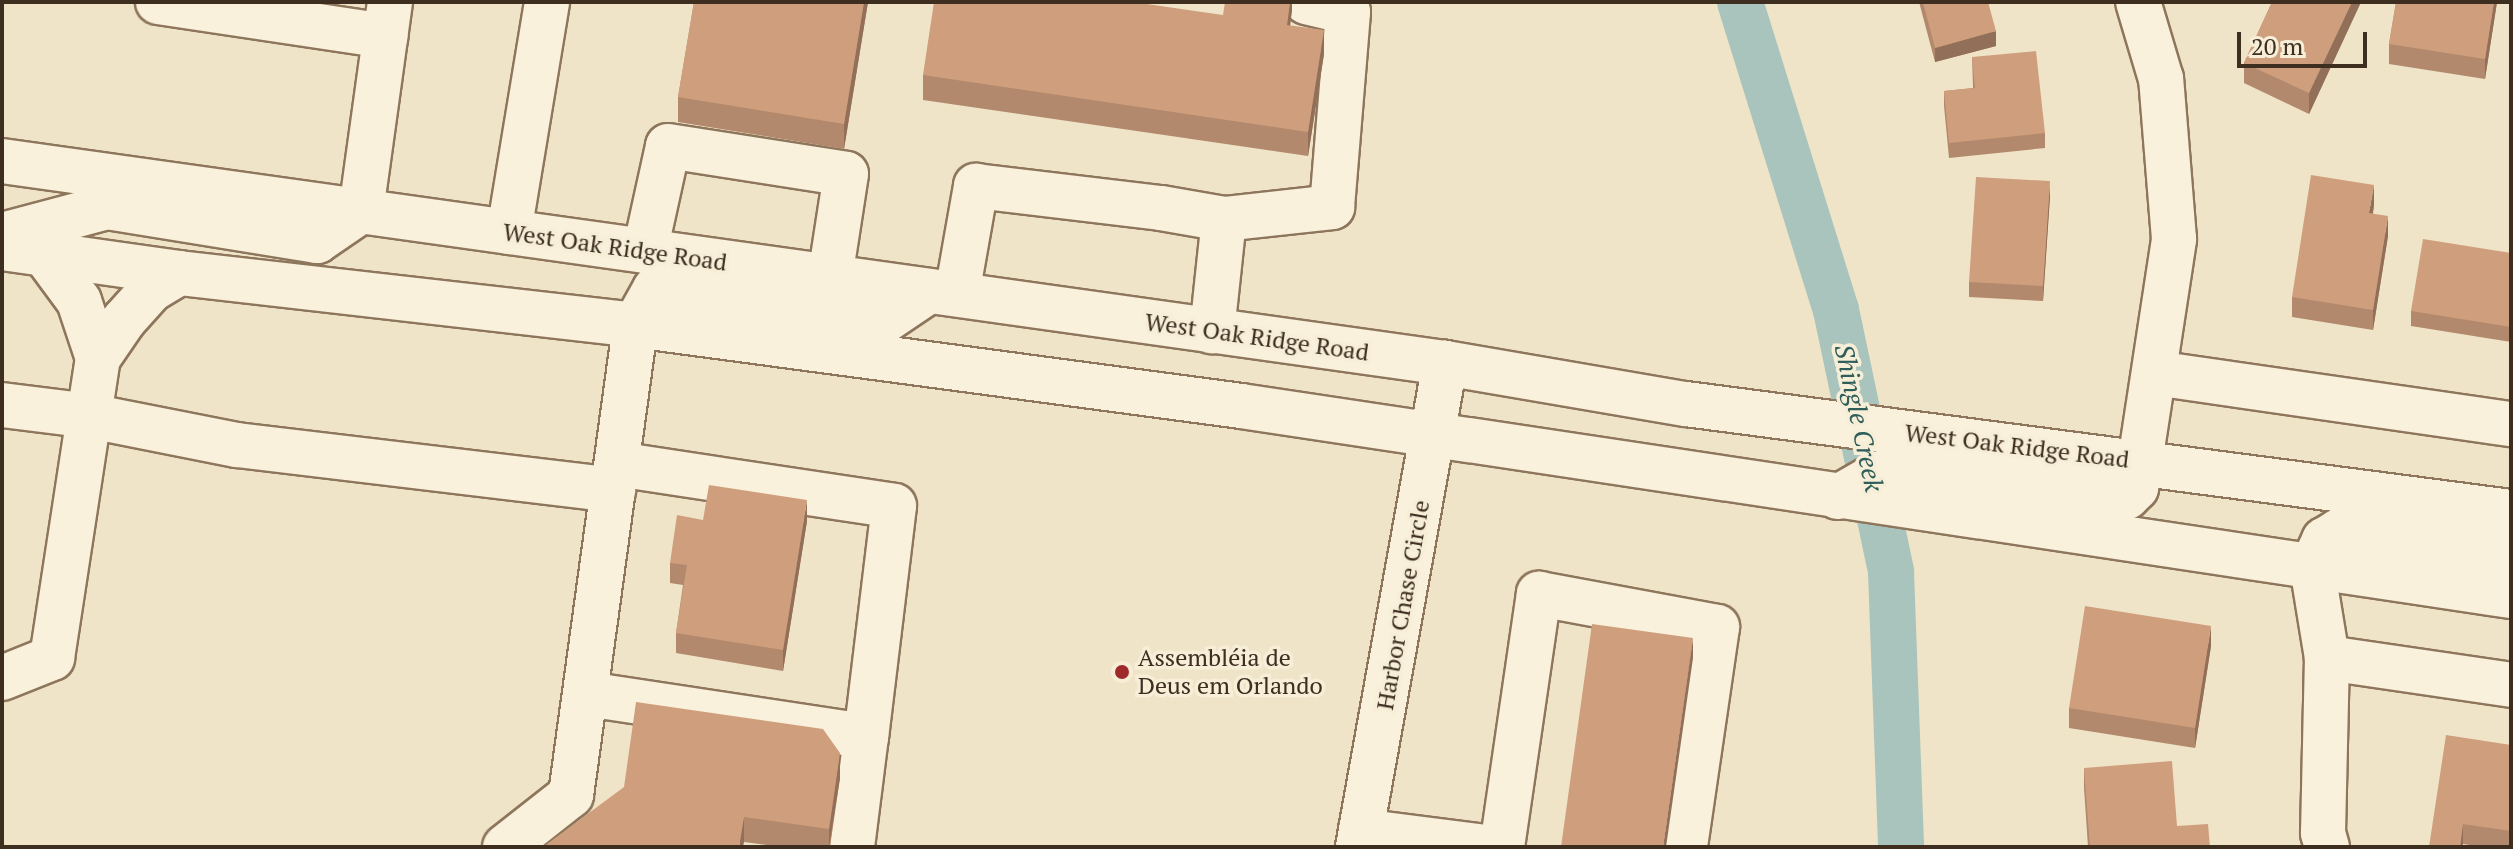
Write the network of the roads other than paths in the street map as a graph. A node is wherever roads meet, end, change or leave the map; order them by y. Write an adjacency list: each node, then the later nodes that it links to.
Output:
1 (158, 2): 5 (street)
2 (547, 2): 9 (street)
3 (1306, 2): 8 (street)
4 (2138, 2): 21 (street)
5 (388, 19): 7 (street)
6 (2, 161): 7 (street, West Oak Ridge Road)
7 (361, 211): 9 (street, West Oak Ridge Road); 10 (street)
8 (1224, 219): 16 (street); 18 (street)
9 (509, 232): 12 (street, West Oak Ridge Road)
10 (2, 235)
11 (2, 248): 13 (street)
12 (645, 251): 15 (street, West Oak Ridge Road); 15 (street)
13 (45, 255): 14 (street); 19 (street)
14 (179, 273): 17 (street); 19 (street)
15 (830, 277): 16 (street, West Oak Ridge Road)
16 (943, 293): 17 (street); 18 (street, West Oak Ridge Road)
17 (635, 325): 25 (street); 27 (street)
18 (1212, 331): 20 (street, West Oak Ridge Road)
19 (98, 358): 23 (street)
20 (1445, 363): 25 (street, Harbor Chase Circle); 26 (street, West Oak Ridge Road)
21 (2155, 373): 24 (street); 26 (street)
22 (2, 405): 23 (street)
23 (90, 416): 27 (street); 34 (street)
24 (2511, 424)
25 (1434, 435): 28 (street); 38 (street, Harbor Chase Circle)
26 (2141, 461): 28 (street); 29 (street, West Oak Ridge Road)
27 (615, 477): 36 (street); 37 (street)
28 (1838, 497): 31 (street)
29 (2511, 512)
30 (2511, 556): 31 (street)
31 (2312, 566): 32 (street); 33 (street)
32 (2511, 596)
33 (2327, 658): 35 (street); 44 (street)
34 (2, 678)
35 (2511, 685)
36 (587, 694): 37 (street); 39 (street)
37 (866, 736): 40 (street)
38 (1360, 839): 41 (street)
39 (505, 847)
40 (852, 847)
41 (1486, 847)
42 (1502, 847): 43 (street)
43 (1685, 847)
44 (2327, 847)

